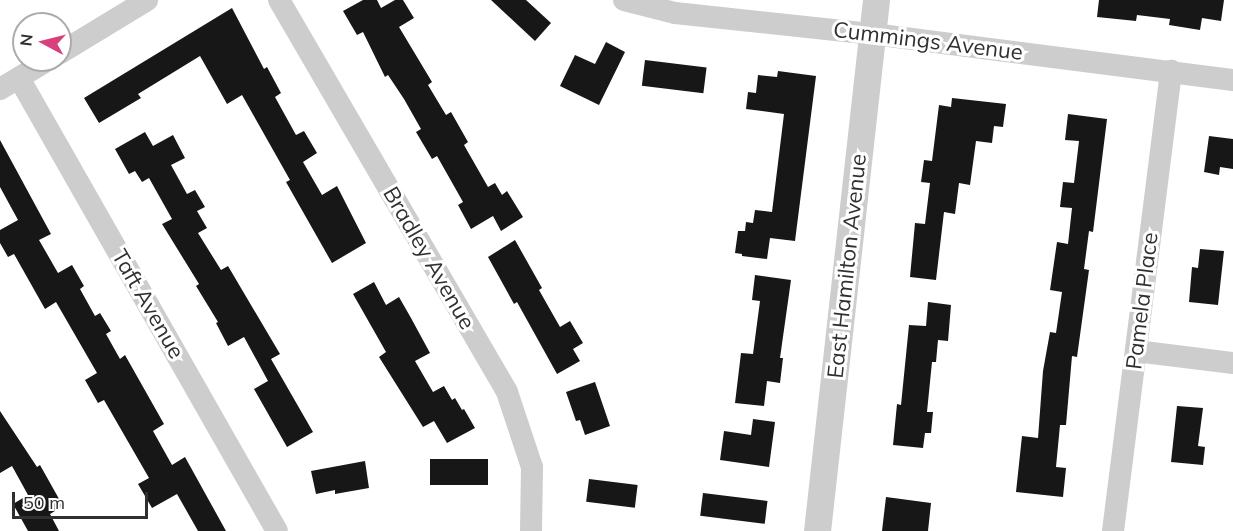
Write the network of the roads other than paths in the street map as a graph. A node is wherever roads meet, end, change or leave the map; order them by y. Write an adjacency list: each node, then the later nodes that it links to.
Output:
1 (147, 0): 6 (street)
2 (279, 0): 14 (street, Bradley Avenue)
3 (624, 0): 5 (street, Cummings Avenue)
4 (876, 0): 5 (street, East Hamilton Avenue)
5 (873, 34): 7 (street, Cummings Avenue); 15 (street, East Hamilton Avenue)
6 (72, 46)
7 (1171, 71): 9 (street, Cummings Avenue); 11 (street, Pamela Place)
8 (28, 72): 10 (street)
9 (1233, 80)
10 (10, 83): 13 (street, Taft Avenue)
11 (1136, 351): 12 (street); 16 (street, Pamela Place)
12 (1233, 363)
13 (277, 531)
14 (531, 531)
15 (817, 531)
16 (1113, 531)

